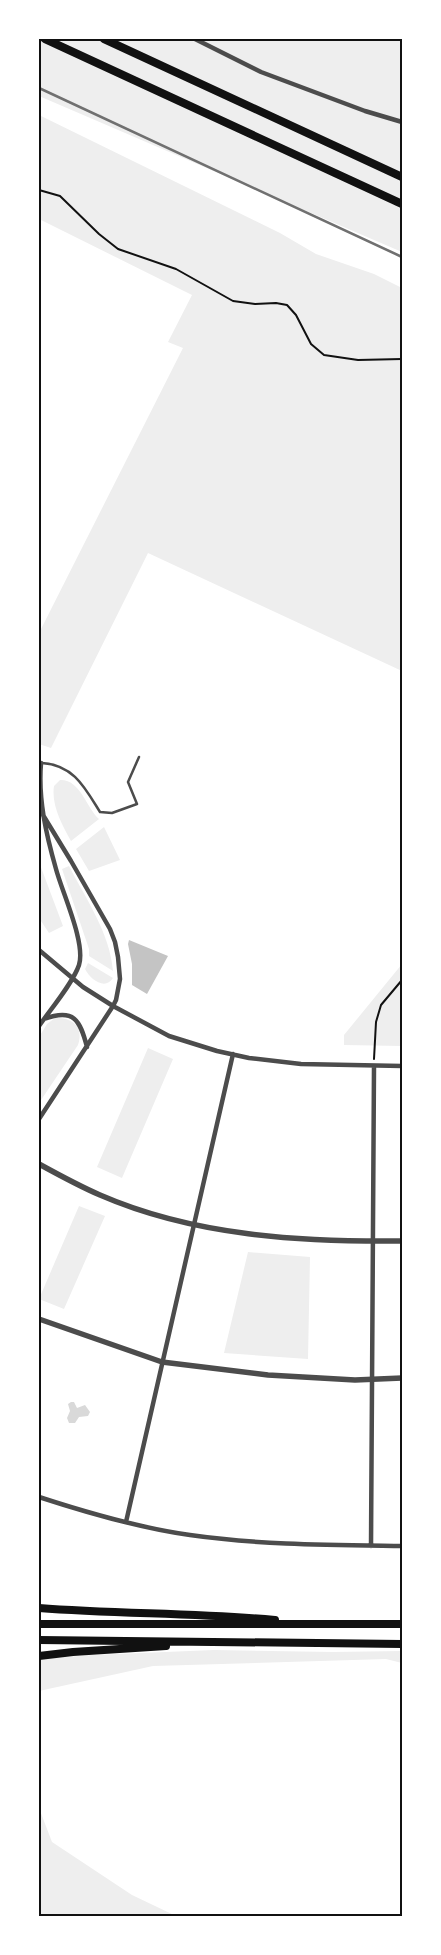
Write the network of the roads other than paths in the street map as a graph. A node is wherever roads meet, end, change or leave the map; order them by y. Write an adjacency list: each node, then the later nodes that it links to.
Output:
1 (45, 39): 6 (highway)
2 (104, 39): 5 (highway)
3 (195, 39): 4 (street)
4 (402, 122)
5 (402, 177)
6 (402, 204)
7 (139, 757): 8 (lane)
8 (41, 763): 9 (street)
9 (43, 815): 11 (street); 12 (street)
10 (39, 950): 11 (street)
11 (72, 978): 12 (street); 13 (street)
12 (113, 1006): 15 (street); 16 (street)
13 (44, 1019): 14 (street); 15 (street)
14 (39, 1026)
15 (87, 1047): 19 (street)
16 (234, 1054): 17 (street); 21 (street)
17 (374, 1066): 18 (street); 23 (street)
18 (402, 1066)
19 (39, 1119)
20 (39, 1164): 21 (street)
21 (194, 1224): 23 (street); 25 (street)
22 (402, 1241): 23 (street)
23 (373, 1242): 27 (street)
24 (39, 1319): 25 (street)
25 (162, 1362): 27 (street); 29 (street)
26 (402, 1378): 27 (street)
27 (372, 1379): 30 (street)
28 (39, 1497): 29 (street)
29 (126, 1522): 30 (street)
30 (371, 1546): 31 (street)
31 (402, 1546)
32 (39, 1608): 34 (highway)
33 (39, 1624): 34 (highway)
34 (312, 1624): 35 (highway)
35 (402, 1624)
36 (39, 1640): 37 (highway)
37 (218, 1643): 38 (highway); 39 (highway)
38 (402, 1644)
39 (39, 1656)

